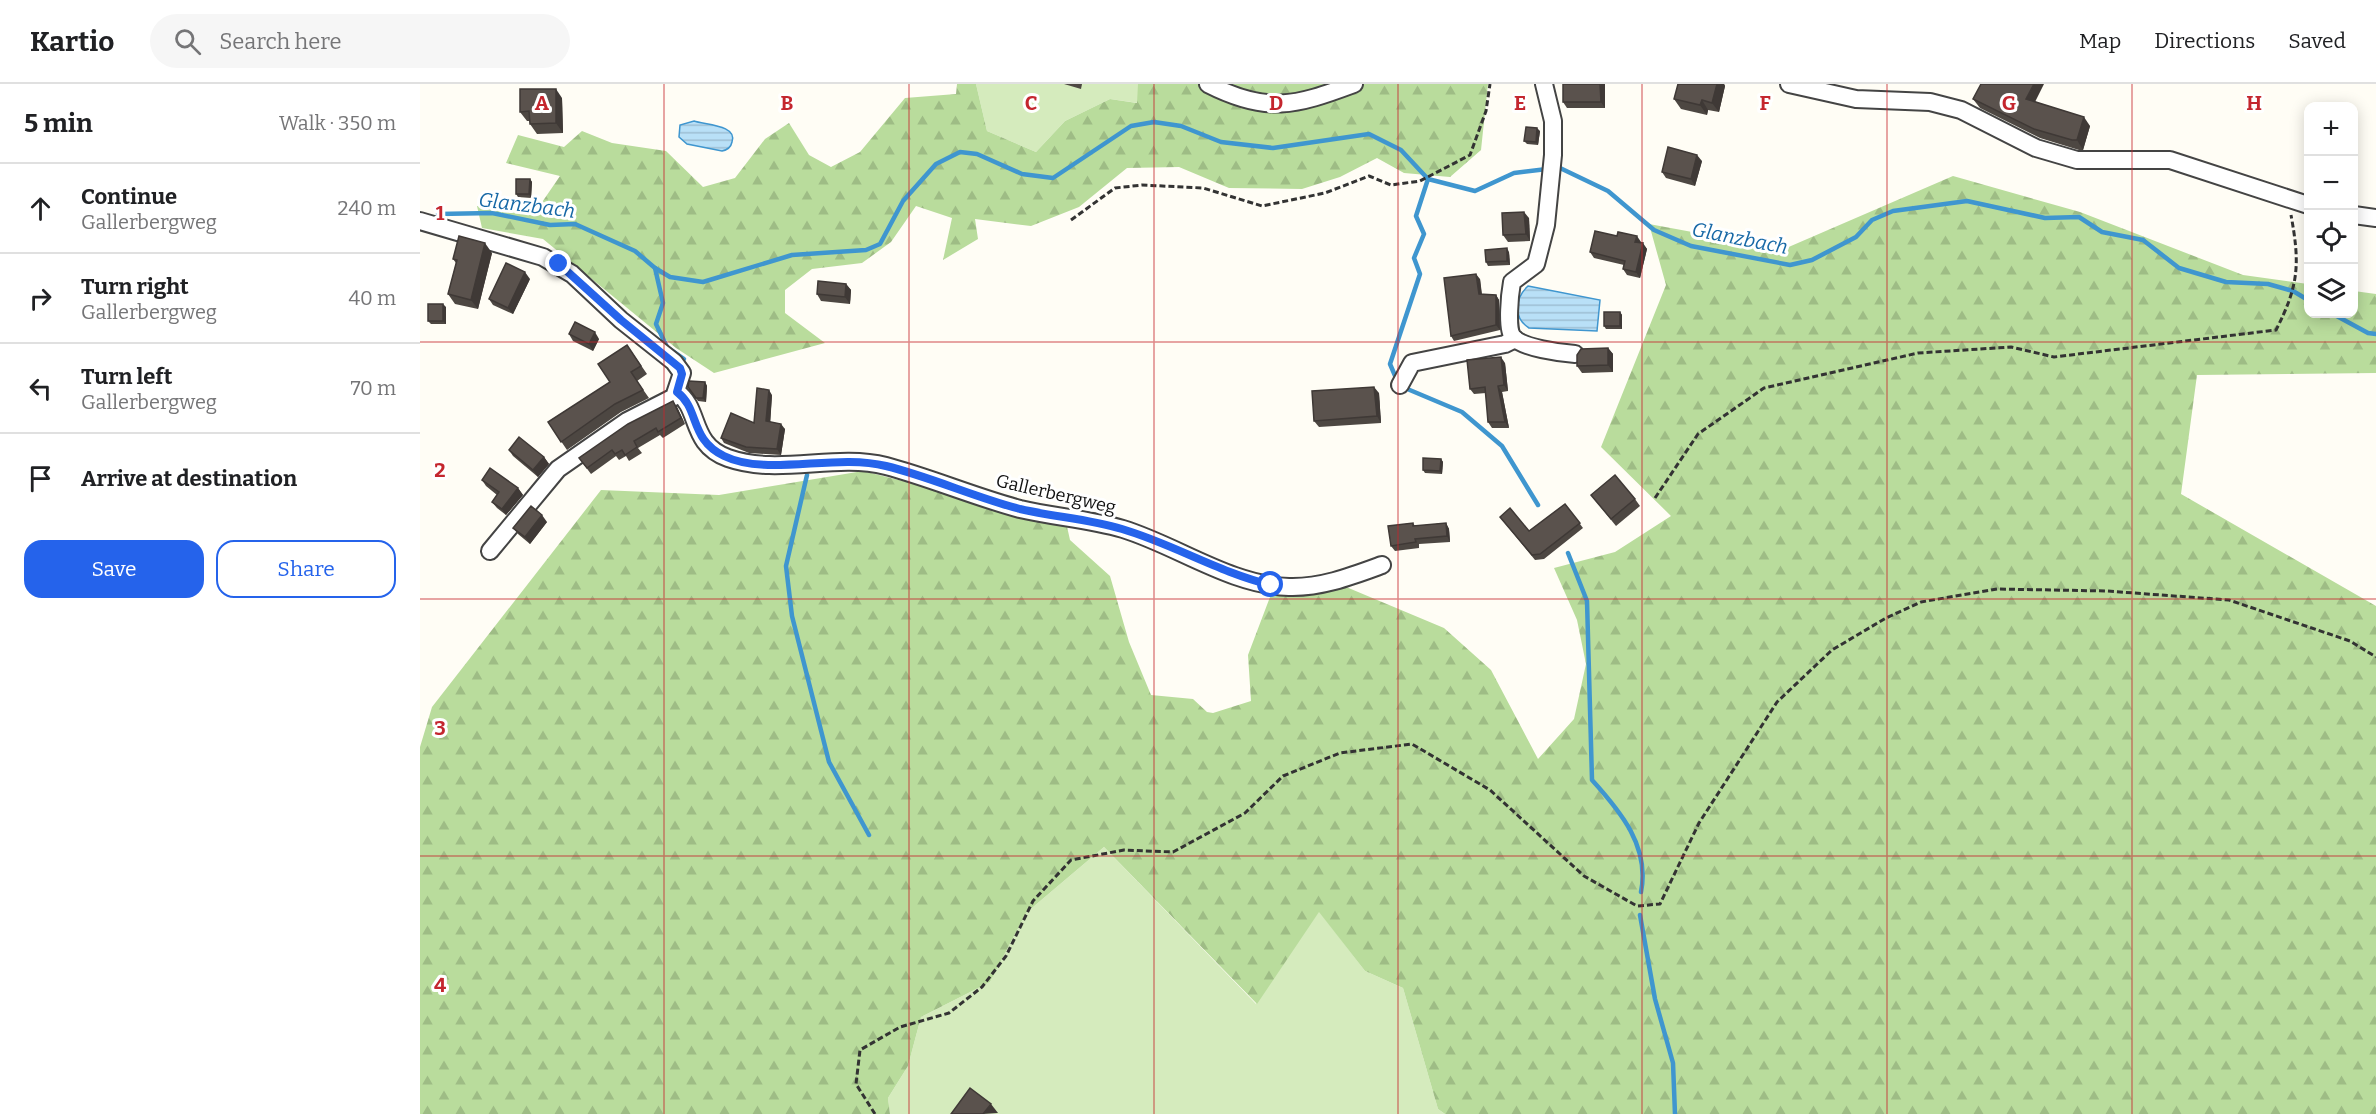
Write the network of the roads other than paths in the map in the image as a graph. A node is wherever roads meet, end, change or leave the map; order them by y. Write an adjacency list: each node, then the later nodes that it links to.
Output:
1 (1208, 84): 2 (street)
2 (1354, 84)
3 (1544, 84): 9 (street)
4 (1789, 84): 5 (street)
5 (2304, 204)
6 (2358, 216): 7 (street)
7 (2376, 218)
8 (420, 221): 12 (street)
9 (1515, 339): 10 (street); 11 (street)
10 (1575, 354)
11 (1400, 385)
12 (677, 392): 13 (street); 14 (street, Gallerbergweg)
13 (490, 551)
14 (1382, 566)

